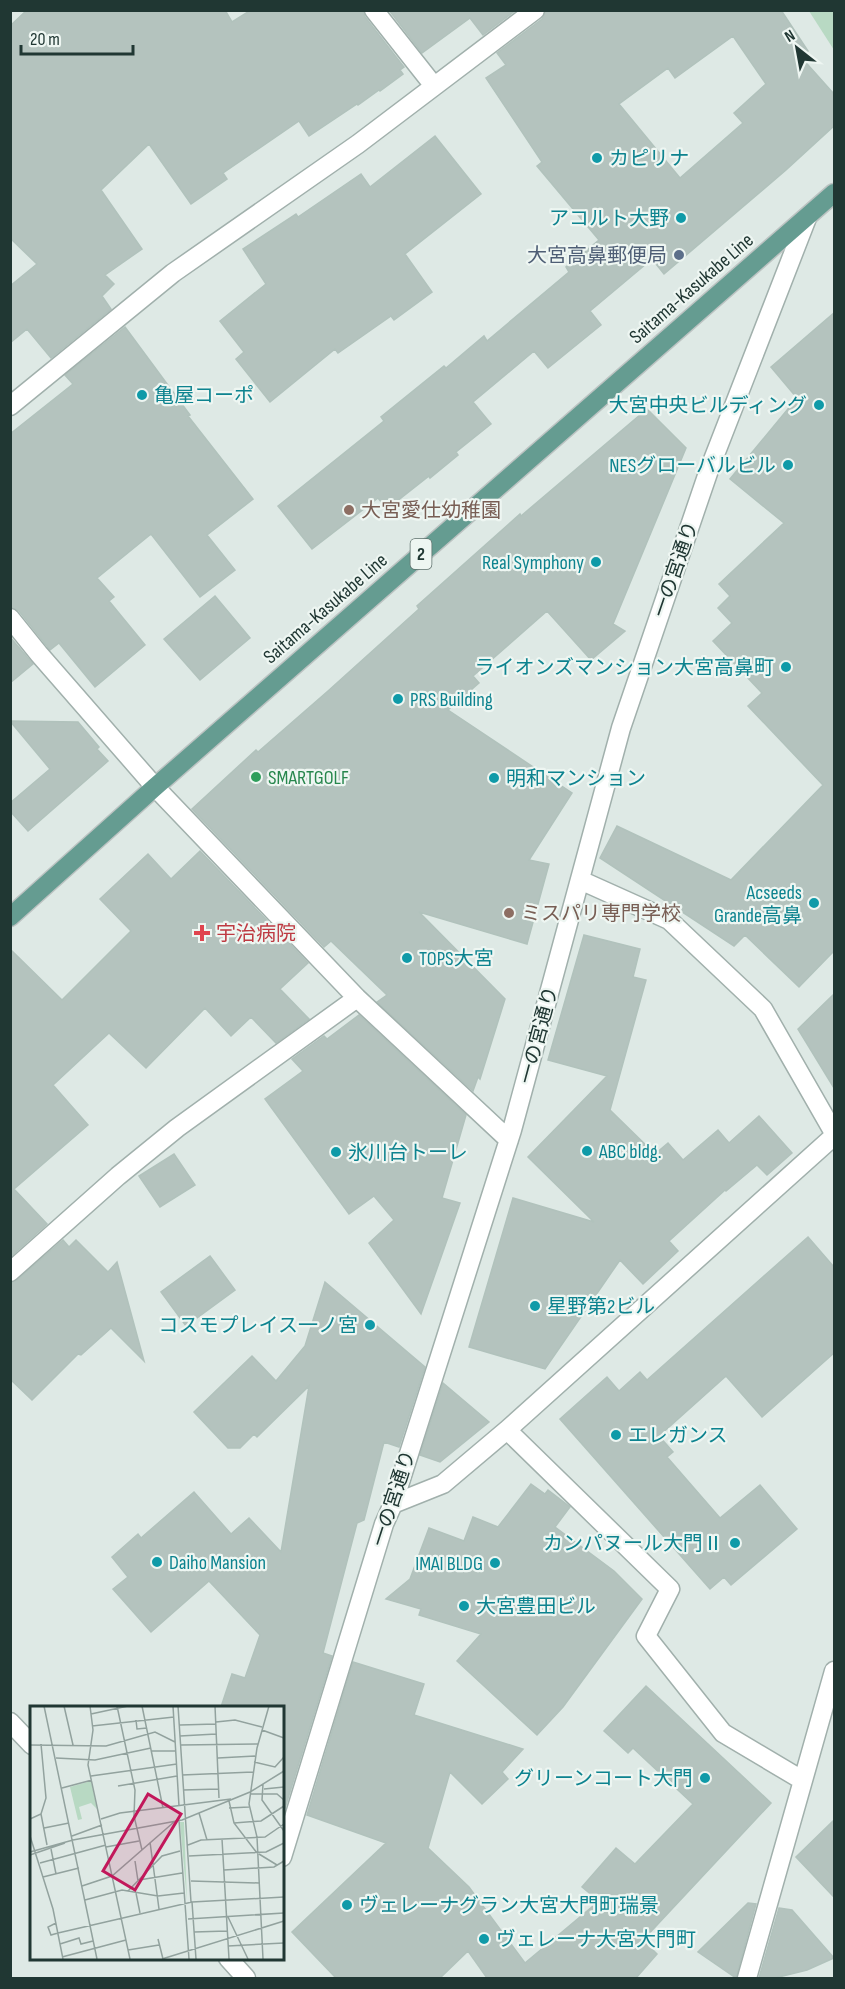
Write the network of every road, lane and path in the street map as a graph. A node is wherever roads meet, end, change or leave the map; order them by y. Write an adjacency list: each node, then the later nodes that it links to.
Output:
1 (374, 10): 3 (street)
2 (535, 10): 3 (street)
3 (434, 86): 6 (street)
4 (834, 193): 5 (main road, Saitama-Kasukabe Line / 2)
5 (807, 218): 8 (main road, Saitama-Kasukabe Line / 2); 9 (street, 一の宮通り)
6 (10, 406)
7 (10, 618): 8 (street)
8 (156, 787): 10 (main road, Saitama-Kasukabe Line / 2); 11 (street)
9 (580, 880): 12 (street); 13 (street, 一の宮通り)
10 (10, 917)
11 (357, 998): 13 (street); 14 (street)
12 (834, 1135): 15 (street)
13 (509, 1140): 16 (street, 一の宮通り)
14 (10, 1272)
15 (507, 1430): 16 (street); 22 (street)
16 (393, 1504): 23 (street, 一の宮通り)
17 (834, 1671): 21 (street)
18 (10, 1722): 20 (street)
19 (834, 1732): 21 (street)
20 (30, 1742)
21 (813, 1751): 22 (street)
22 (802, 1780): 27 (street)
23 (284, 1850)
24 (229, 1959): 26 (street)
25 (251, 1959): 26 (street)
26 (245, 1978)
27 (747, 1978)

